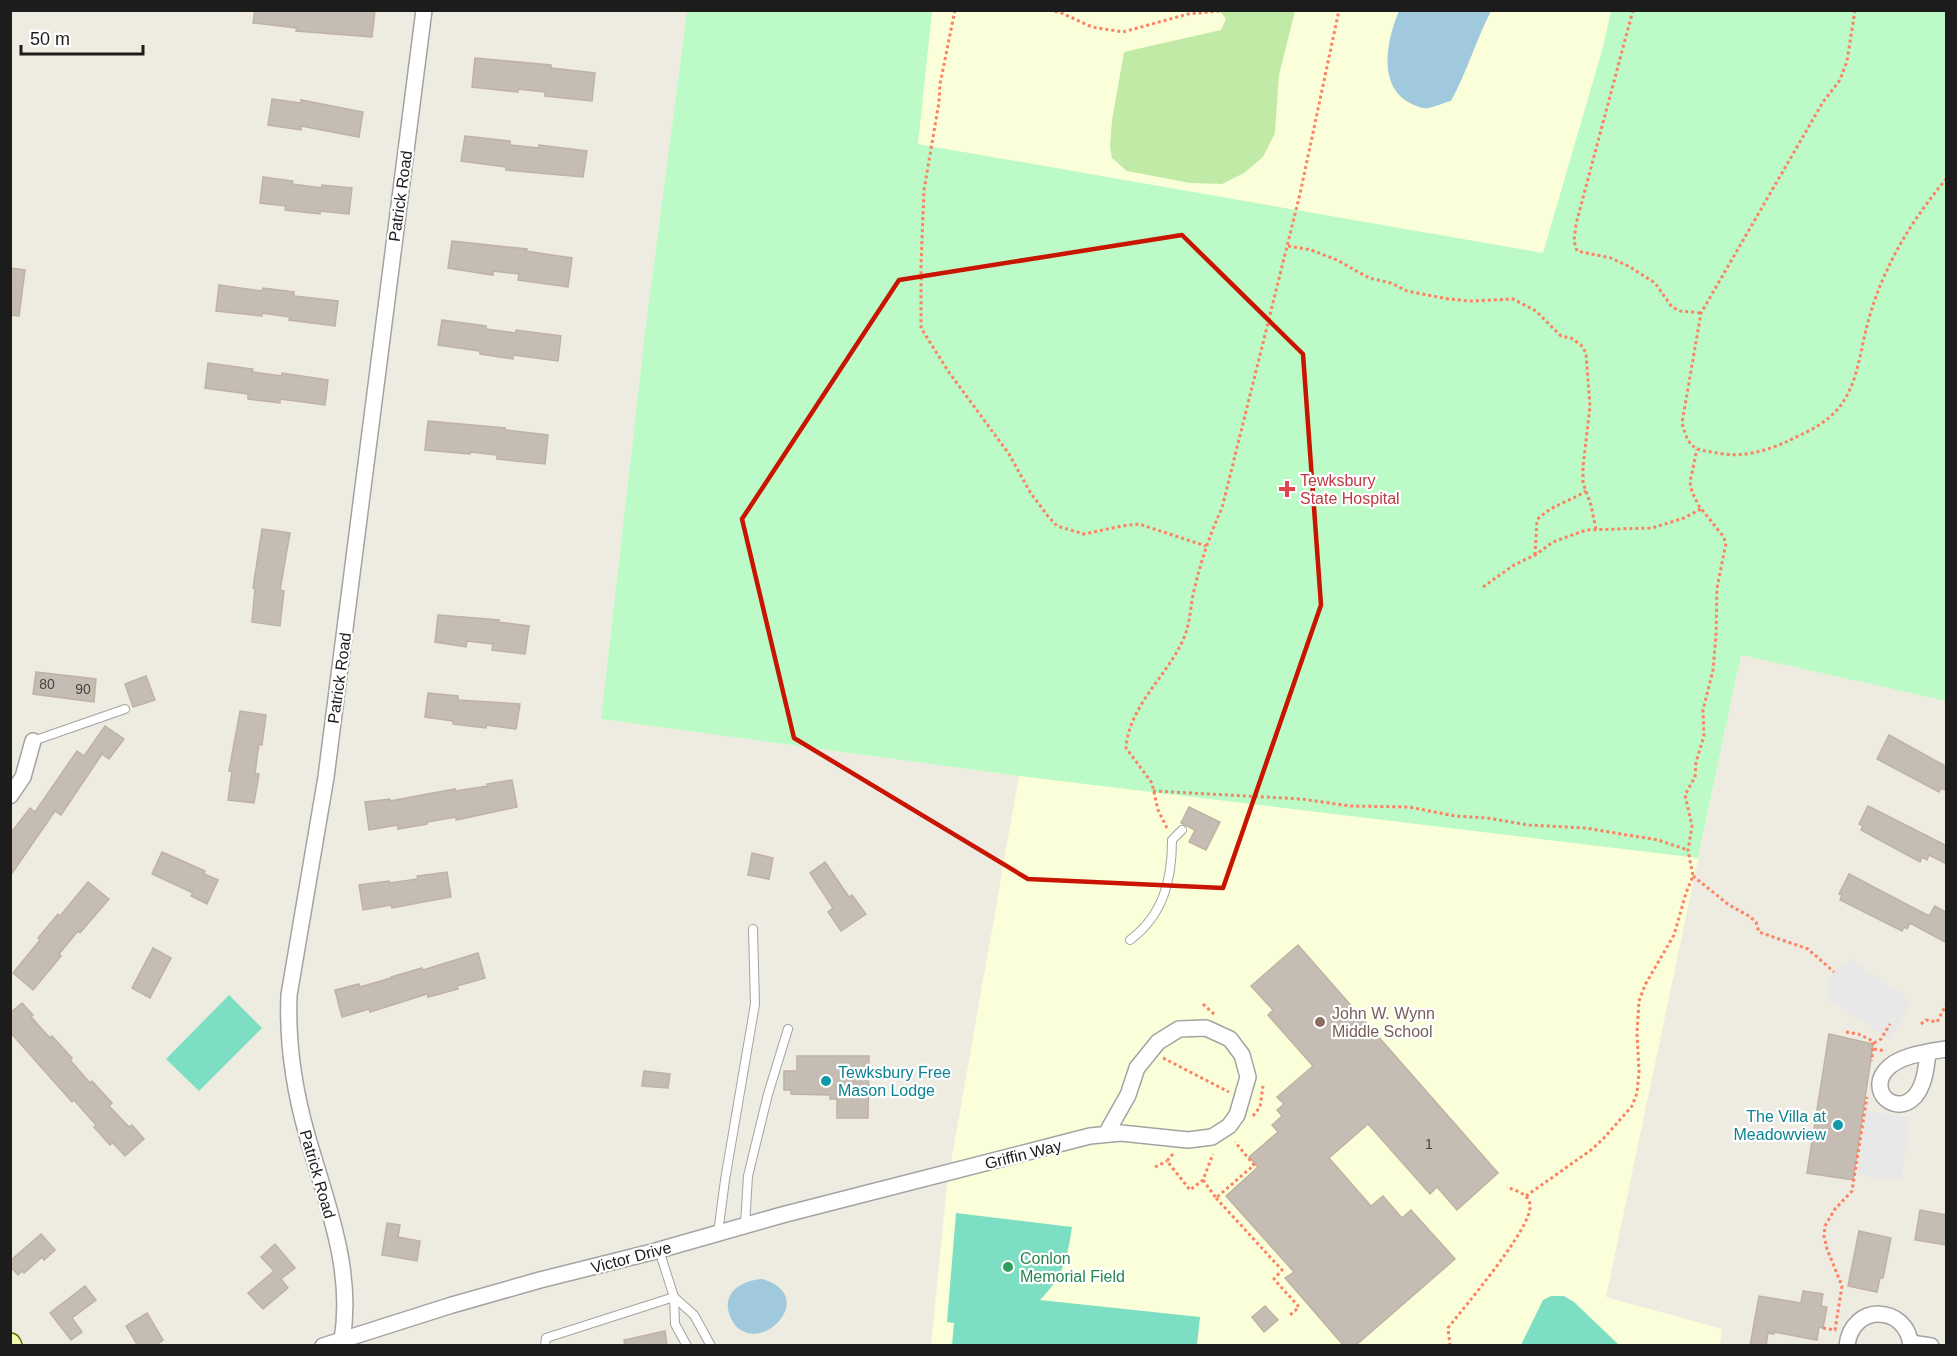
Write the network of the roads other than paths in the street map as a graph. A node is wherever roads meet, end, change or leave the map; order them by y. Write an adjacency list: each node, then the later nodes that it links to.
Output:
1 (424, 10): 17 (street, Patrick Road)
2 (124, 709): 3 (lane)
3 (33, 741): 4 (street)
4 (10, 796)
5 (1182, 830): 7 (lane)
6 (753, 929): 14 (lane)
7 (1130, 940)
8 (788, 1029): 13 (lane)
9 (1947, 1049): 10 (street)
10 (1928, 1052)
11 (1106, 1134): 11 (street, Griffin Way); 12 (street, Griffin Way)
12 (941, 1174): 13 (street, Victor Drive)
13 (745, 1225): 14 (street, Victor Drive)
14 (718, 1233): 15 (street, Victor Drive)
15 (659, 1250): 16 (lane); 17 (street, Victor Drive)
16 (674, 1297): 20 (lane); 21 (lane); 22 (lane)
17 (342, 1340): 19 (street, Victor Drive)
18 (1911, 1344): 23 (street); 24 (street)
19 (323, 1346)
20 (545, 1346)
21 (687, 1346)
22 (711, 1346)
23 (1847, 1346)
24 (1931, 1346)

